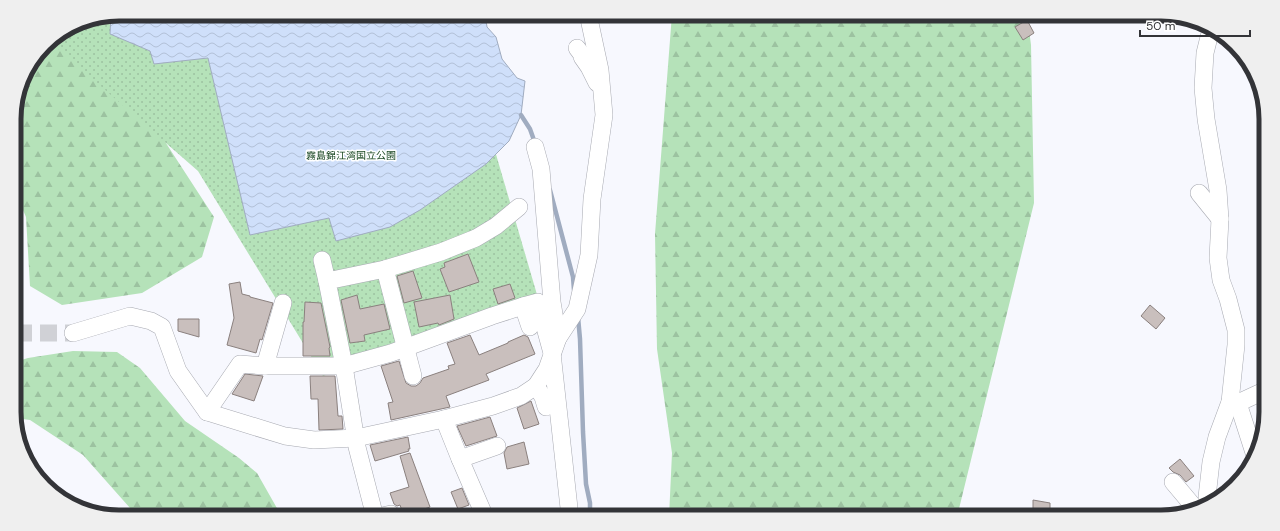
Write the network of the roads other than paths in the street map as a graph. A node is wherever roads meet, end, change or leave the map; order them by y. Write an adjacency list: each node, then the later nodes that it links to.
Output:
1 (590, 21): 4 (street)
2 (1210, 34): 8 (street)
3 (577, 48): 4 (street)
4 (602, 94): 16 (street)
5 (535, 147): 16 (street)
6 (1199, 193): 8 (street)
7 (519, 207): 10 (street)
8 (1220, 219): 23 (street)
9 (322, 260): 11 (street)
10 (385, 269): 11 (street); 17 (street)
11 (327, 281): 19 (street)
12 (283, 303): 18 (street)
13 (523, 306): 14 (street); 16 (street); 17 (street)
14 (530, 327)
15 (73, 333): 25 (street)
16 (555, 345): 21 (street); 36 (street)
17 (406, 347): 19 (street); 20 (street)
18 (265, 366): 19 (street); 25 (street)
19 (344, 366): 27 (street)
20 (413, 376)
21 (536, 386): 24 (street); 26 (street)
22 (1259, 393): 23 (street)
23 (1234, 403): 29 (street); 32 (street)
24 (546, 407)
25 (207, 412): 27 (street)
26 (444, 419): 27 (street); 30 (street)
27 (356, 438): 34 (street)
28 (497, 446): 30 (street)
29 (1252, 448)
30 (460, 459): 35 (street)
31 (1173, 482): 33 (street)
32 (1207, 498)
33 (1192, 505)
34 (379, 510)
35 (482, 510)
36 (569, 510)

